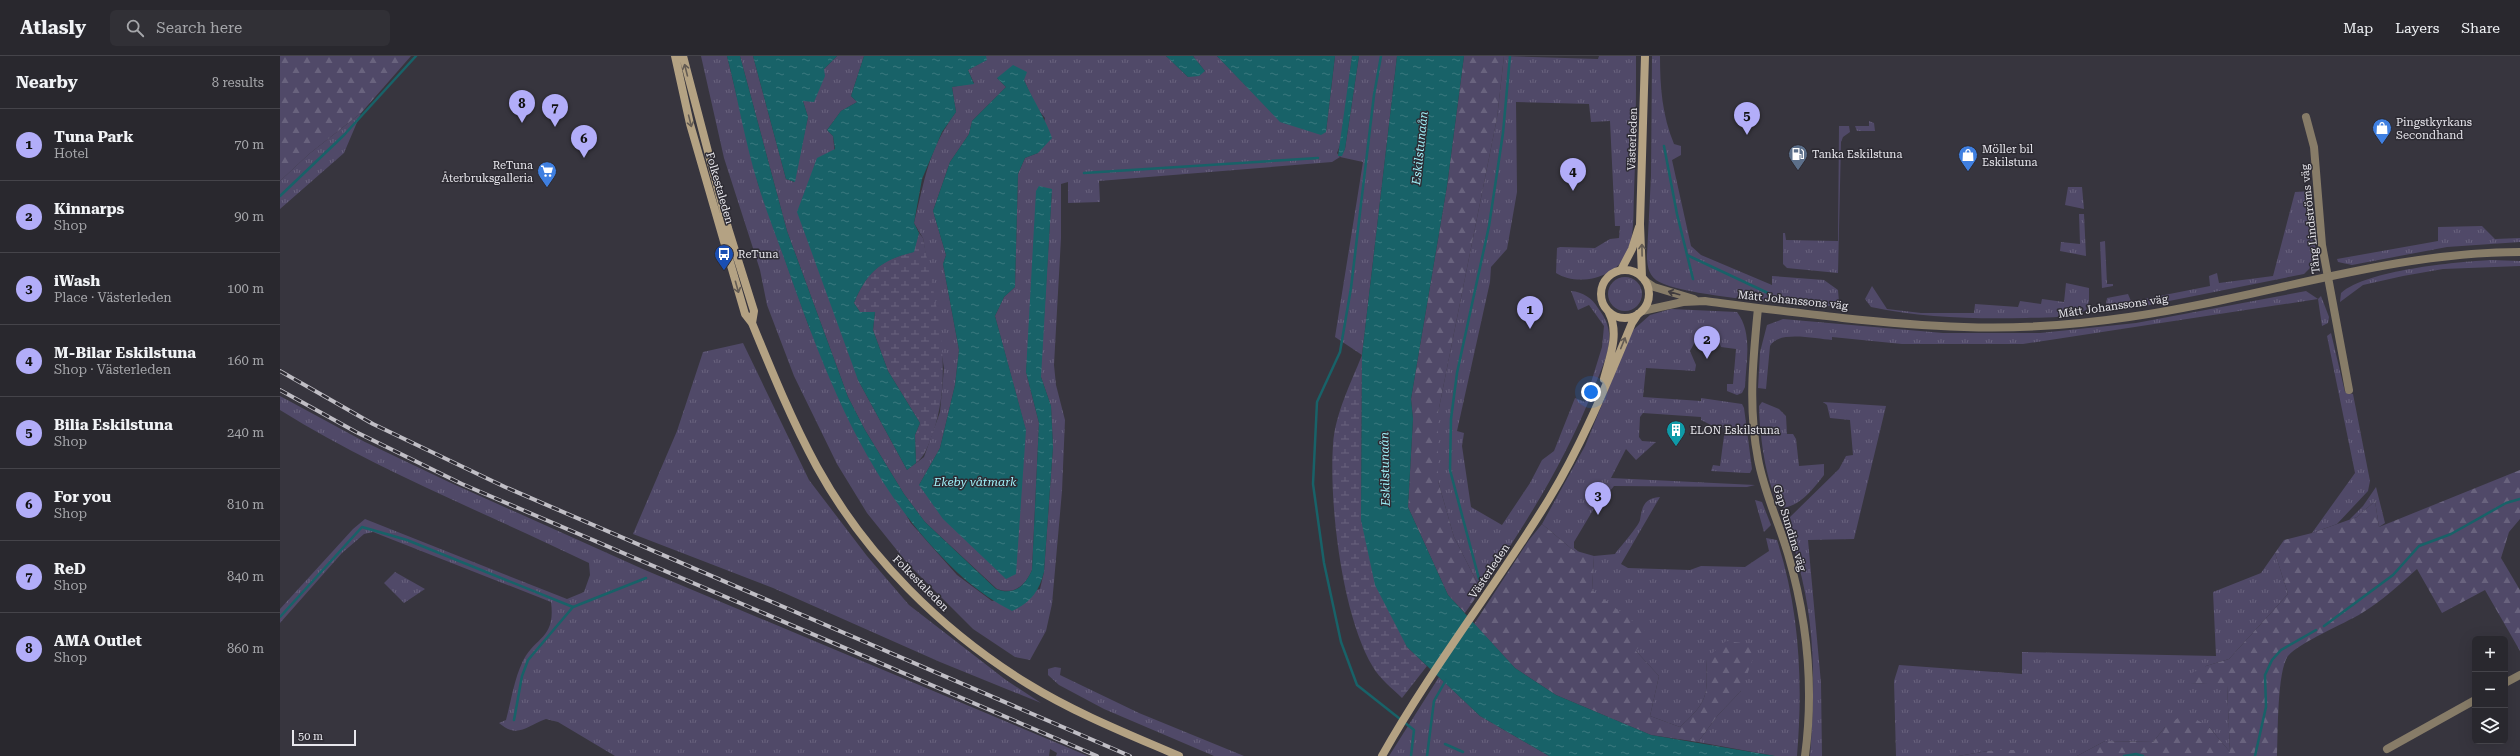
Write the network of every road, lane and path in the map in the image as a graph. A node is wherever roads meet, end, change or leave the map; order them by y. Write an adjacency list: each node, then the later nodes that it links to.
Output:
1 (675, 56): 5 (main road, Folkestaleden)
2 (683, 56): 4 (main road, Folkestaleden, one-way to 2)
3 (1645, 56): 7 (main road, Västerleden)
4 (693, 94): 5 (main road); 16 (main road, Folkestaleden)
5 (684, 96): 16 (main road, Folkestaleden, one-way to 16)
6 (2306, 117): 10 (street, Tång Lindströms väg)
7 (1640, 224): 9 (main road, Västerleden); 11 (main road, Västerleden, one-way to 7)
8 (2520, 252): 10 (street, Mått Johanssons väg)
9 (1621, 270): 11 (main road); 14 (main road)
10 (2327, 278): 13 (street, Mått Johanssons väg); 17 (street, Tång Lindströms väg)
11 (1643, 279): 12 (street, Mått Johanssons väg, one-way to 11); 15 (main road)
12 (1705, 301): 13 (street, Mått Johanssons väg); 15 (street, Mått Johanssons väg)
13 (1758, 308): 23 (street, Gap Sundins väg)
14 (1607, 311): 15 (main road); 18 (main road, Västerleden)
15 (1640, 313): 18 (main road, Västerleden, one-way to 15)
16 (752, 323): 24 (main road, Folkestaleden)
17 (2349, 390)
18 (1602, 391): 25 (main road, Västerleden)
19 (2520, 674): 20 (street)
20 (2508, 681)
21 (2472, 702): 22 (street)
22 (2387, 748)
23 (1805, 754)
24 (1179, 756)
25 (1382, 756)

